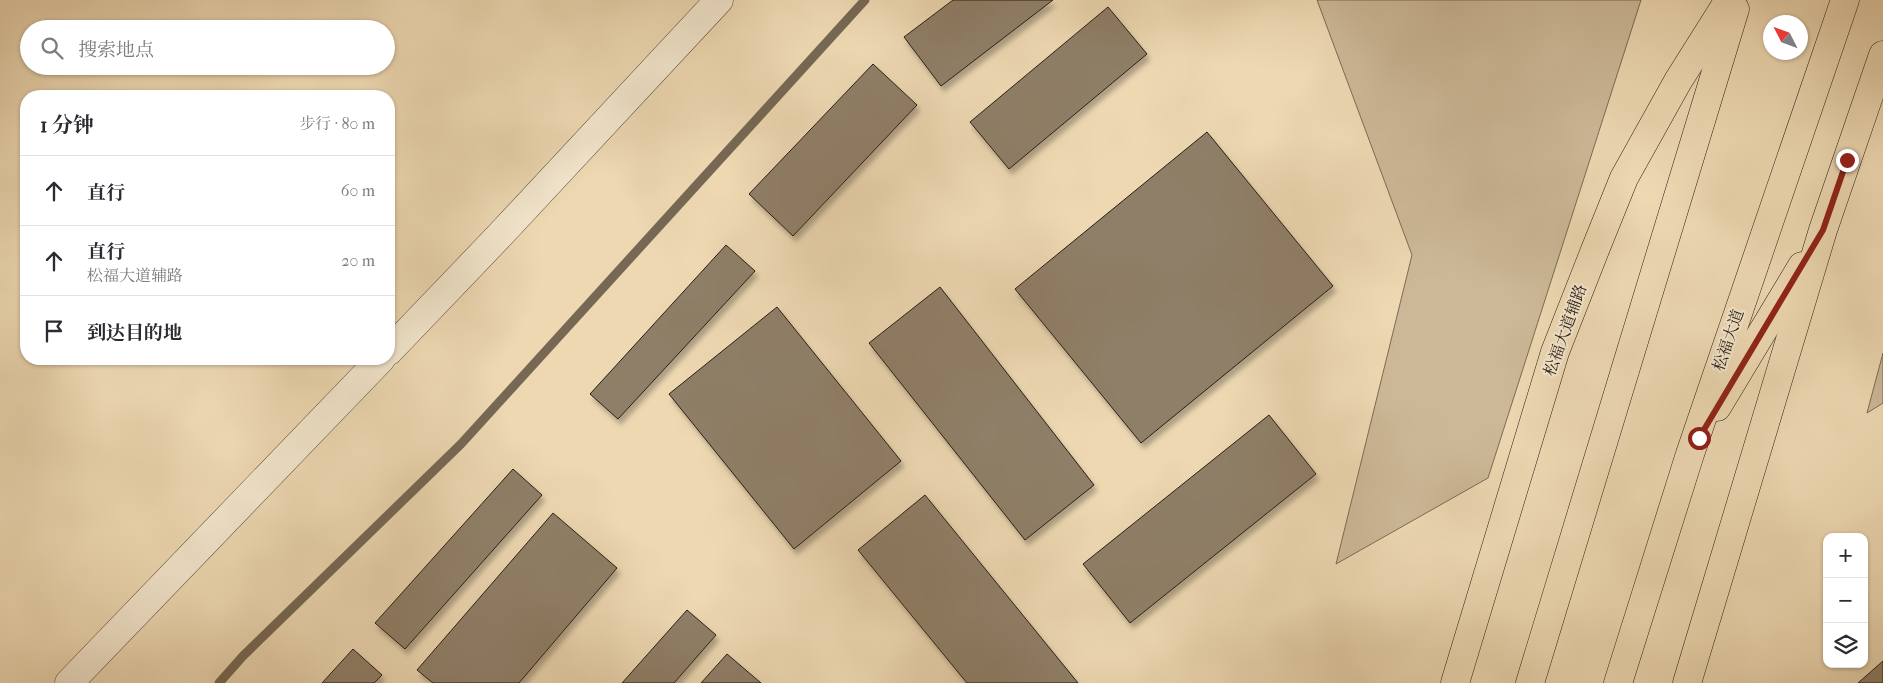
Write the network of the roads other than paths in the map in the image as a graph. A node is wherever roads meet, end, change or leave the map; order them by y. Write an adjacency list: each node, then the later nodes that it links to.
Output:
1 (719, 0): 7 (street)
2 (1729, 0): 11 (main road, 松福大道辅路)
3 (1737, 0): 12 (main road)
4 (1844, 0): 9 (main road, 松福大道)
5 (1883, 55): 6 (main road)
6 (1823, 230): 9 (main road); 14 (main road)
7 (395, 345)
8 (375, 365): 10 (street)
9 (1690, 454): 13 (main road, 松福大道)
10 (69, 683)
11 (1455, 683)
12 (1530, 683)
13 (1618, 683)
14 (1686, 683)

